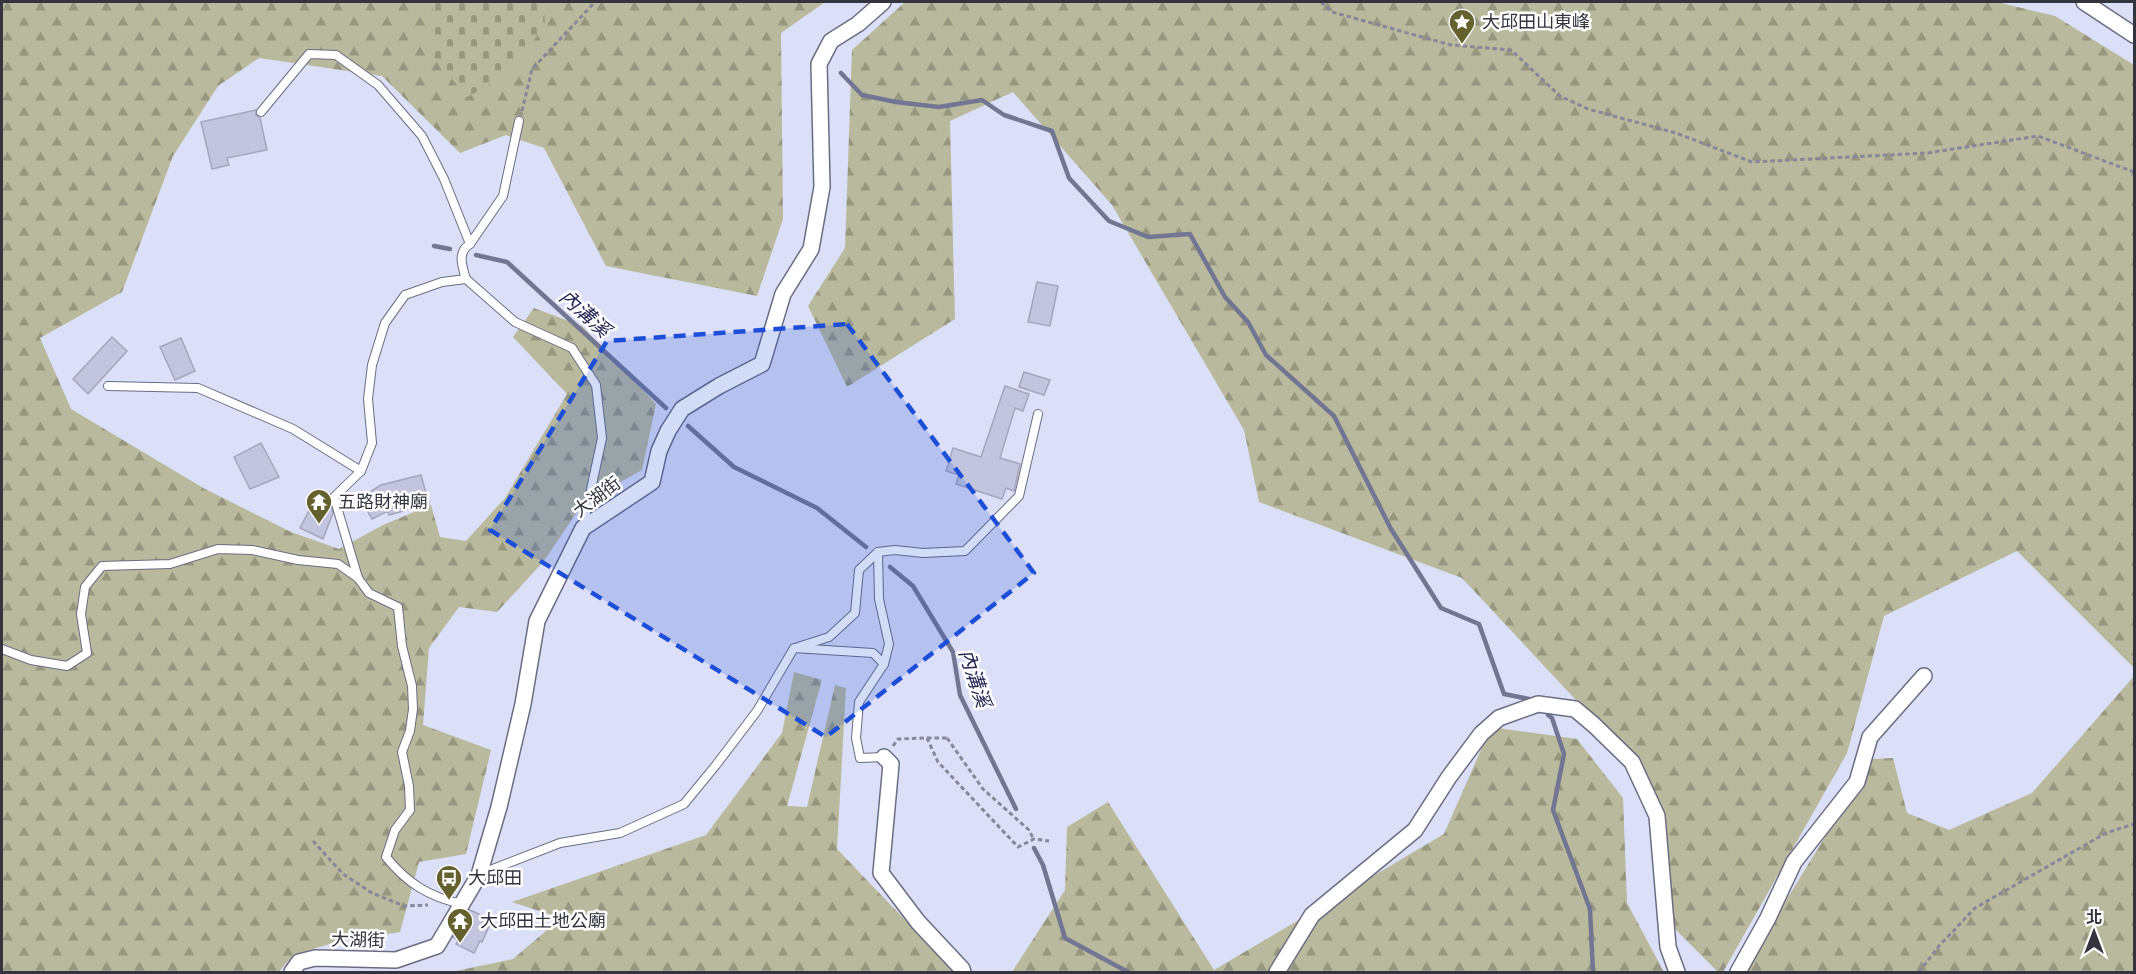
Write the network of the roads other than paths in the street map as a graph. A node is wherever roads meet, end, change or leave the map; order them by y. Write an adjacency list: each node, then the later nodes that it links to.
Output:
1 (883, 2): 11 (street, 大湖街)
2 (2084, 2): 3 (street)
3 (2134, 35)
4 (261, 112): 6 (lane)
5 (519, 121): 6 (lane)
6 (470, 244): 7 (lane)
7 (465, 279): 10 (lane); 11 (lane)
8 (108, 386): 10 (lane)
9 (1038, 414): 12 (lane)
10 (361, 471): 13 (lane)
11 (583, 528): 19 (street, 大湖街)
12 (878, 552): 14 (lane); 16 (lane)
13 (357, 578): 15 (lane); 20 (lane)
14 (794, 648): 16 (lane); 19 (lane)
15 (2, 649)
16 (884, 664): 18 (lane)
17 (1924, 676): 25 (street)
18 (885, 757): 22 (street)
19 (479, 875): 20 (street, 大湖街)
20 (463, 904): 21 (street, 大湖街)
21 (292, 972)
22 (963, 972)
23 (1277, 972): 24 (street)
24 (1677, 972)
25 (1738, 972)

